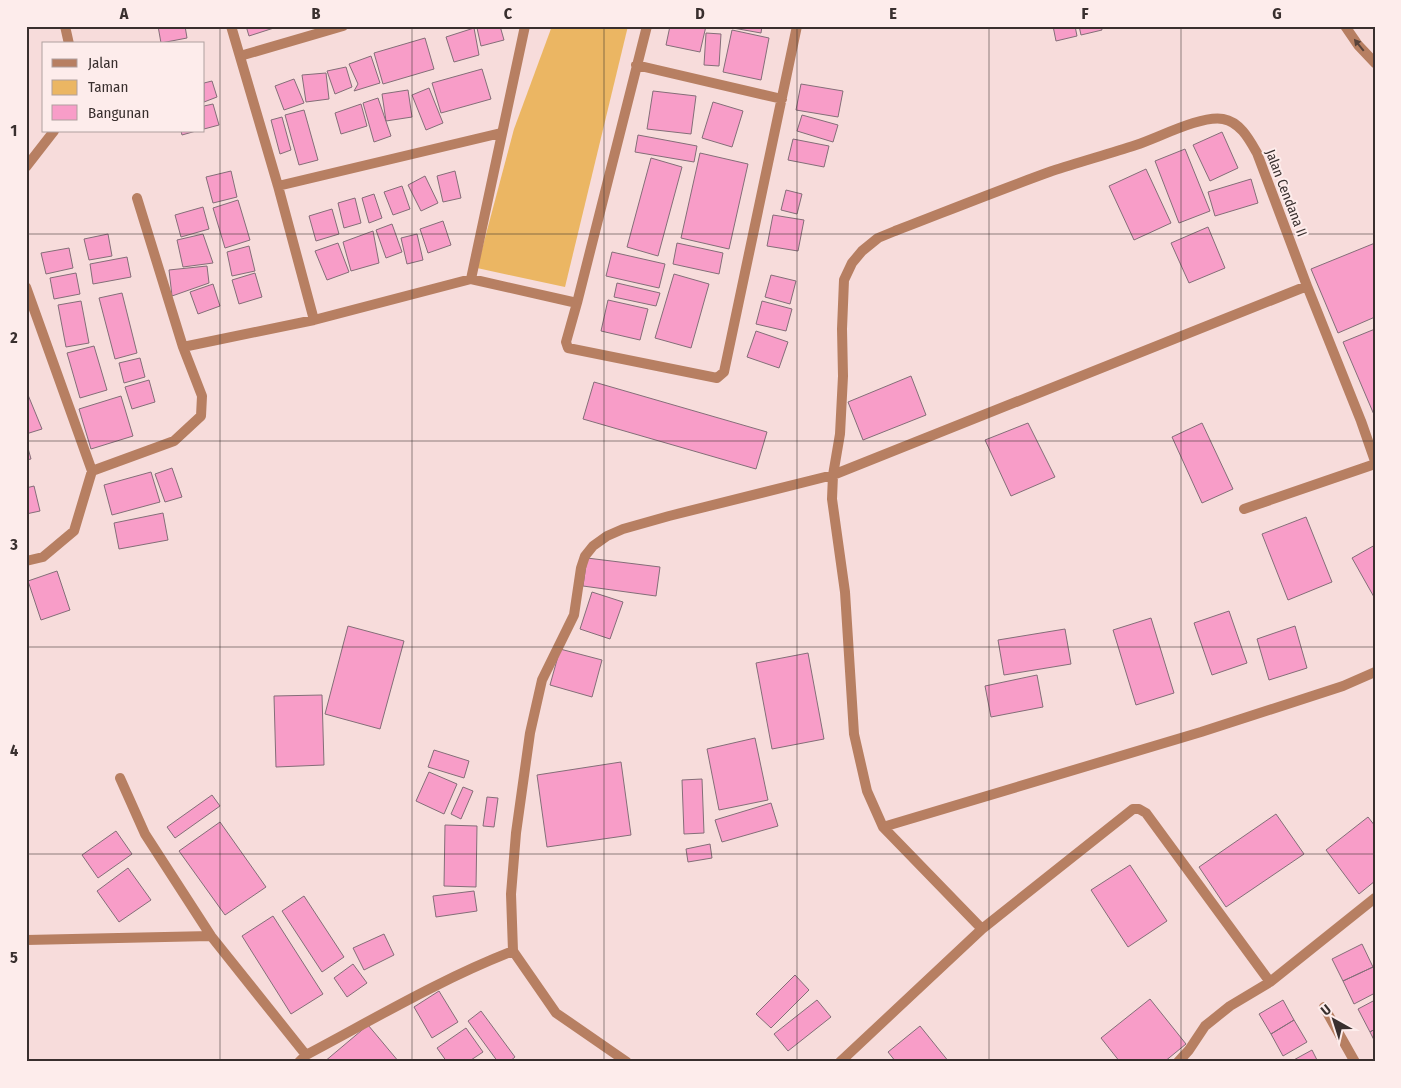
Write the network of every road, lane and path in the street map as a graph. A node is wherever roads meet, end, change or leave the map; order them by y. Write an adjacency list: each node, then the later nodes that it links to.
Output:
1 (64, 26): 8 (street)
2 (231, 26): 9 (street)
3 (343, 26): 9 (street)
4 (524, 26): 14 (street)
5 (647, 26): 11 (street)
6 (1345, 26): 10 (street, one-way to 6)
7 (799, 27): 12 (street)
8 (68, 42)
9 (240, 56): 16 (street)
10 (1375, 63)
11 (636, 65): 12 (street); 21 (street)
12 (782, 99): 21 (street)
13 (53, 132): 15 (street)
14 (501, 133): 16 (street); 18 (street)
15 (26, 166)
16 (278, 186): 22 (street)
17 (136, 198): 23 (street)
18 (470, 279): 21 (street); 22 (street)
19 (1307, 286): 24 (street, Jalan Cendana II); 26 (street); 26 (street, Jalan Cendana II)
20 (26, 287): 25 (street)
21 (577, 303)
22 (314, 320): 23 (street)
23 (183, 347): 25 (street)
24 (1375, 462): 27 (street)
25 (92, 471): 28 (street)
26 (832, 475): 31 (street); 36 (street)
27 (1244, 508)
28 (26, 561)
29 (1375, 672): 31 (street)
30 (120, 778): 34 (street)
31 (883, 827): 33 (street)
32 (1375, 898): 37 (street)
33 (982, 929): 37 (street); 41 (street)
34 (211, 936): 35 (street); 39 (street)
35 (26, 940)
36 (513, 951): 39 (street); 40 (street)
37 (1270, 982): 42 (street)
38 (1324, 1007): 43 (street)
39 (303, 1058)
40 (627, 1062)
41 (840, 1062)
42 (1178, 1062)
43 (1355, 1062)

